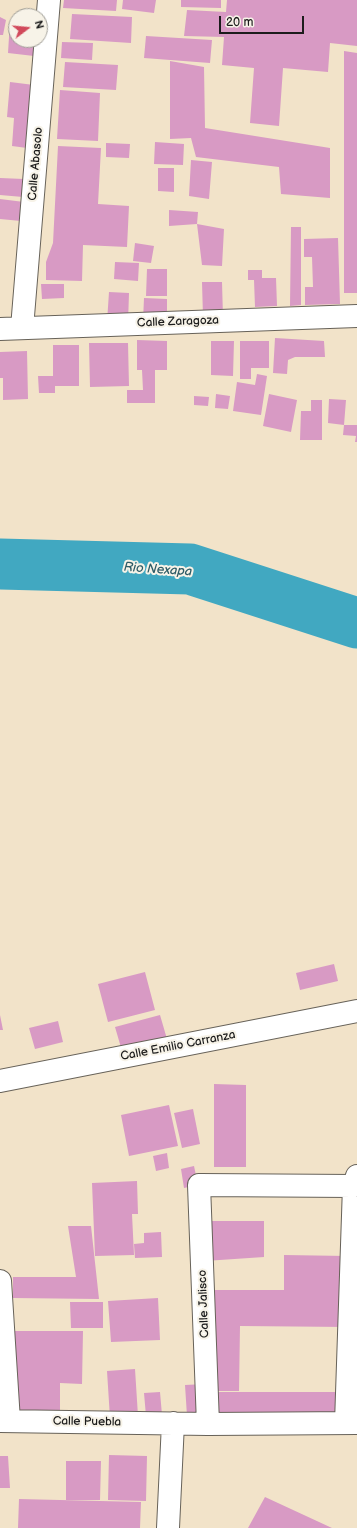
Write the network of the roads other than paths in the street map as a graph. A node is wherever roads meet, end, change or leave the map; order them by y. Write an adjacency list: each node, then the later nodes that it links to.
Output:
1 (49, 0): 3 (street, Calle Abasolo)
2 (357, 316): 3 (street, Calle Zaragoza)
3 (22, 328): 4 (street, Calle Zaragoza)
4 (0, 329)
5 (357, 1011): 6 (street, Calle Emilio Carranza)
6 (0, 1081)
7 (356, 1181): 11 (street); 12 (street, Calle Jalisco)
8 (0, 1281): 9 (street)
9 (5, 1421): 10 (street, Calle Puebla)
10 (173, 1423): 12 (street, Calle Puebla); 13 (street)
11 (352, 1423): 12 (street, Calle Puebla)
12 (208, 1424)
13 (168, 1528)

